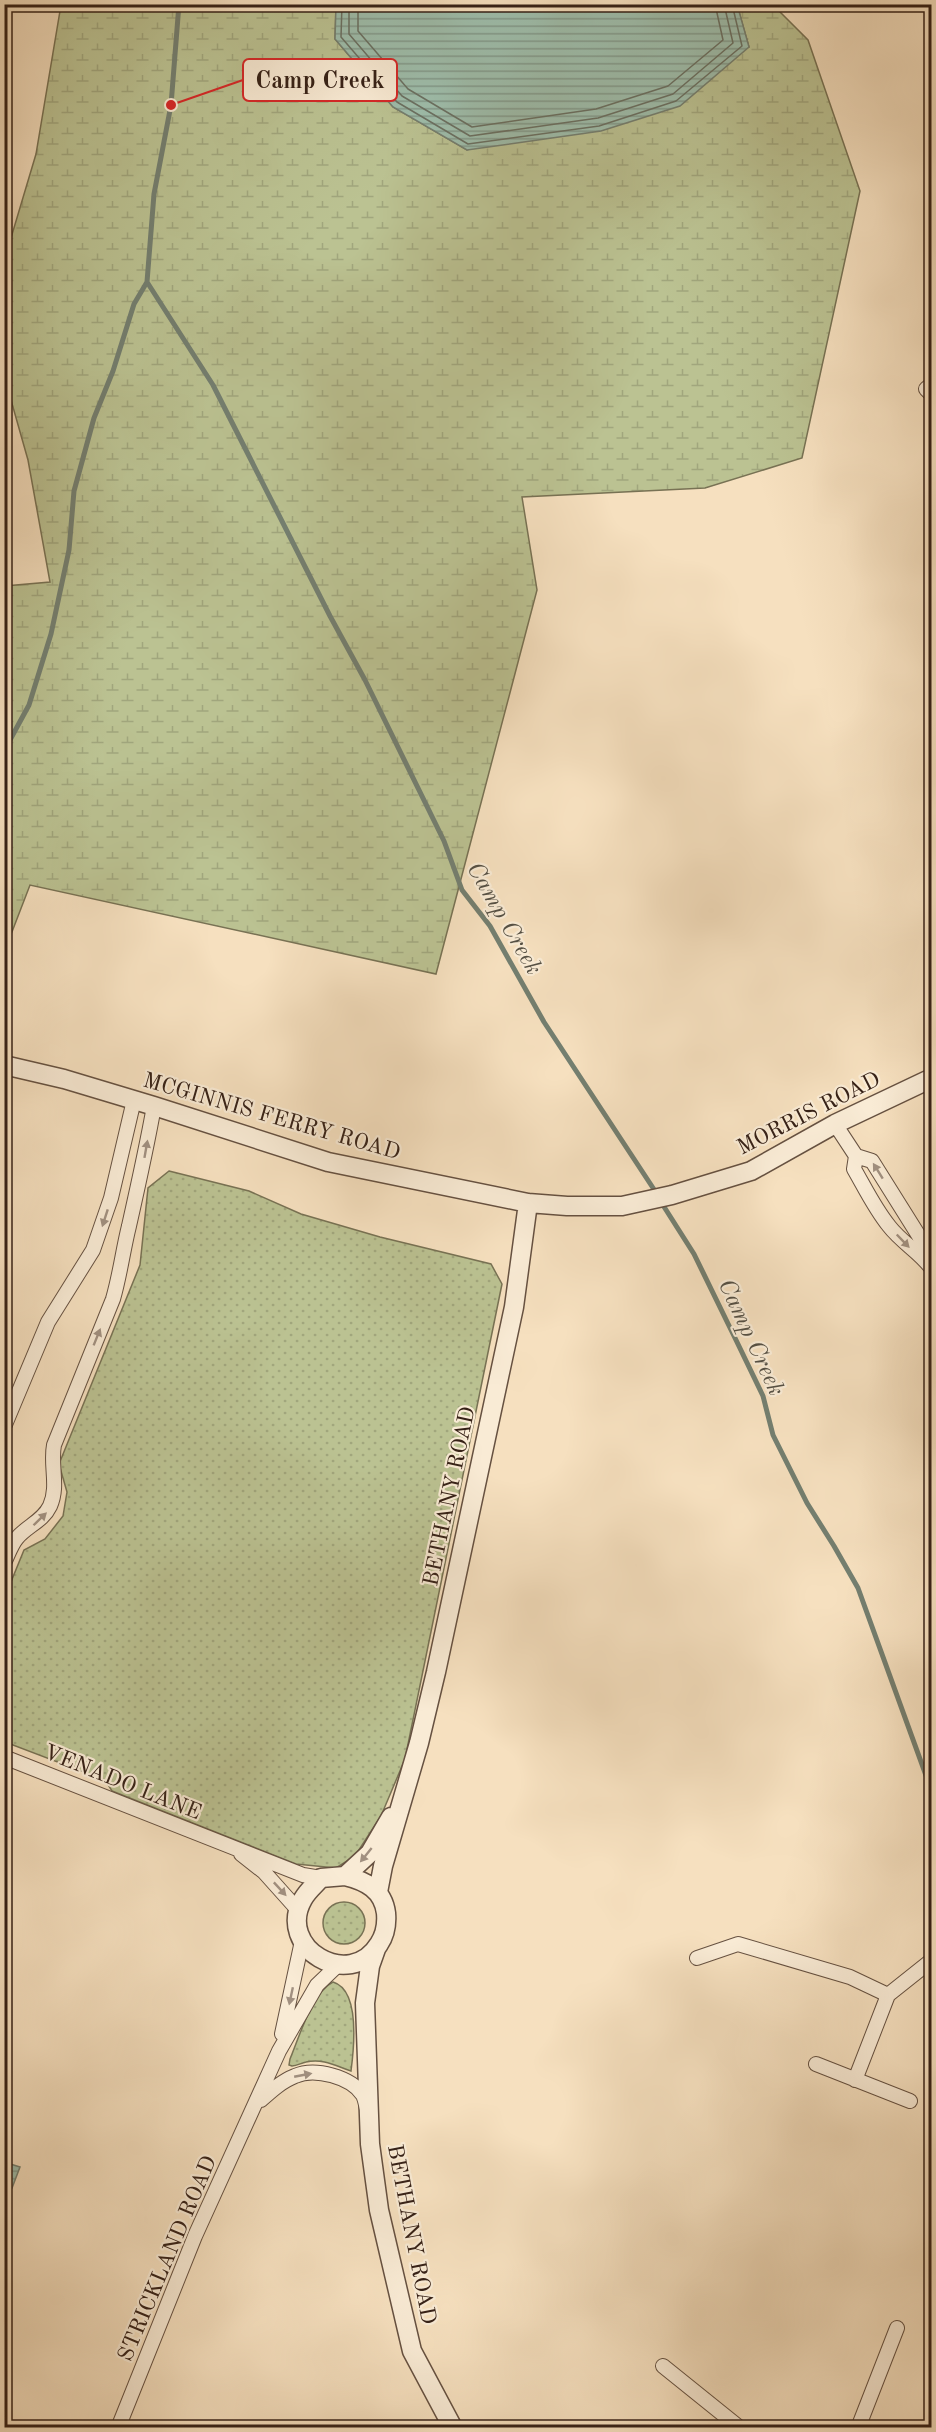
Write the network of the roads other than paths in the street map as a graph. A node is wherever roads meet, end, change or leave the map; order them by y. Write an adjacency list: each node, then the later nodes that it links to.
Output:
1 (932, 384): 2 (street)
2 (932, 395)
3 (4, 1065): 5 (street, MCGINNIS FERRY ROAD)
4 (932, 1078): 7 (street, MORRIS ROAD)
5 (134, 1101): 6 (street, MCGINNIS FERRY ROAD); 13 (street, one-way to 13)
6 (154, 1106): 10 (street, MCGINNIS FERRY ROAD); 14 (street, one-way to 6)
7 (834, 1124): 8 (street); 10 (street, MORRIS ROAD)
8 (856, 1156): 9 (street, one-way to 8); 11 (street)
9 (893, 1194): 11 (street); 12 (street)
10 (528, 1203): 16 (street, BETHANY ROAD)
11 (875, 1204): 12 (street, one-way to 12)
12 (928, 1263)
13 (4, 1427)
14 (4, 1563)
15 (4, 1757): 17 (street, VENADO LANE)
16 (404, 1795): 18 (street, BETHANY ROAD, one-way to 18); 20 (street, BETHANY ROAD)
17 (226, 1845): 19 (street, VENADO LANE); 21 (street, VENADO LANE, one-way to 21)
18 (345, 1876): 19 (street); 20 (street)
19 (321, 1878): 21 (street)
20 (378, 1892): 23 (street)
21 (298, 1910): 22 (street)
22 (302, 1941): 26 (street); 29 (street, STRICKLAND ROAD, one-way to 29)
23 (376, 1949): 26 (street); 28 (street, BETHANY ROAD)
24 (698, 1958): 27 (street)
25 (932, 1960): 27 (street)
26 (343, 1964): 28 (street, BETHANY ROAD); 29 (street, STRICKLAND ROAD)
27 (888, 1995): 31 (street)
28 (365, 2003): 34 (street, BETHANY ROAD)
29 (279, 2051): 33 (street, STRICKLAND ROAD)
30 (816, 2064): 31 (street)
31 (855, 2080): 32 (street)
32 (910, 2101)
33 (255, 2105): 34 (street, STRICKLAND ROAD, one-way to 34); 38 (street, STRICKLAND ROAD)
34 (369, 2113): 39 (street, BETHANY ROAD)
35 (897, 2328): 41 (street)
36 (663, 2366): 37 (street)
37 (723, 2422): 40 (street)
38 (118, 2427)
39 (453, 2427)
40 (741, 2427)
41 (858, 2427)

